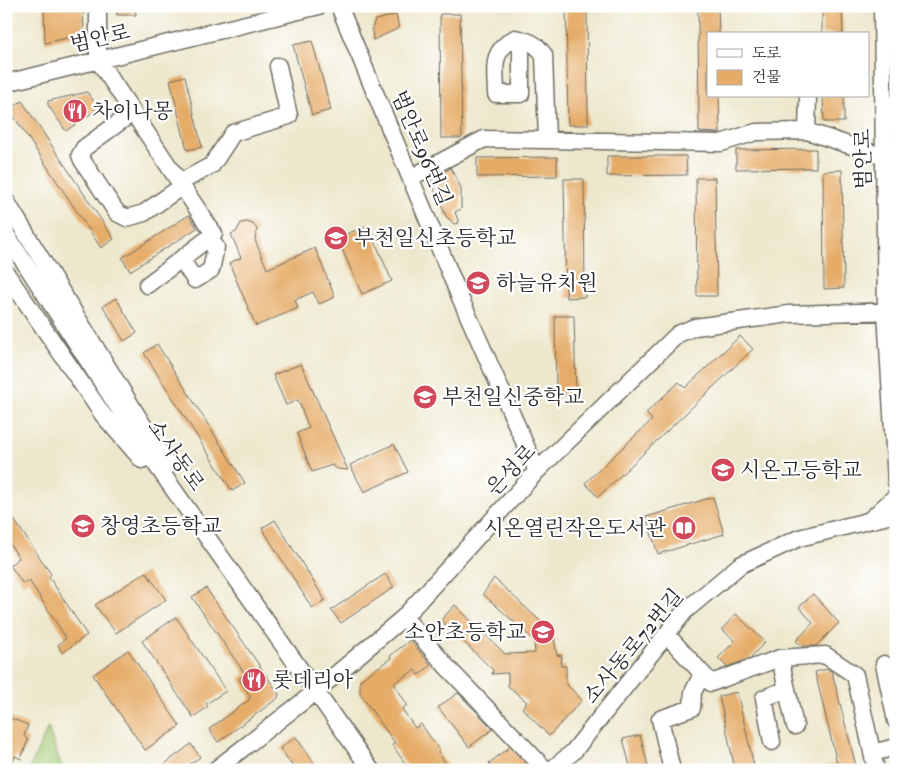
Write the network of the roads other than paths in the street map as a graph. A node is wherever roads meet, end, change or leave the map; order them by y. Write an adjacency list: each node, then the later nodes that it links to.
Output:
1 (98, 6): 6 (street)
2 (319, 6): 6 (street, 범안로)
3 (339, 6): 14 (street, 범안로96번길)
4 (882, 6): 13 (street, 범안로)
5 (521, 39): 12 (street)
6 (98, 60): 8 (street, 범안로); 10 (street)
7 (278, 66): 15 (street)
8 (6, 83)
9 (808, 98): 11 (street)
10 (132, 113): 15 (street); 15 (street)
11 (807, 131): 12 (street); 13 (street)
12 (547, 139): 14 (street)
13 (890, 157): 22 (street, 범안로)
14 (412, 177): 23 (street, 범안로96번길)
15 (180, 185): 18 (street)
16 (6, 201): 28 (street)
17 (6, 234): 28 (street, 소사동로)
18 (208, 239): 19 (street); 19 (street)
19 (181, 259): 21 (street)
20 (6, 273): 28 (street)
21 (147, 285)
22 (891, 311): 23 (street, 은성로); 24 (street)
23 (537, 471): 29 (street, 은성로)
24 (896, 482)
25 (896, 496): 27 (street, 소사동로72번길)
26 (896, 514): 27 (street, 소사동로72번길)
27 (869, 520): 30 (street, 소사동로72번길)
28 (209, 538): 35 (street, 소사동로)
29 (404, 617): 35 (street, 은성로); 43 (street)
30 (666, 634): 33 (street); 44 (street, 소사동로72번길)
31 (780, 658): 33 (street); 34 (street); 40 (street)
32 (884, 664): 36 (street)
33 (702, 674): 45 (street)
34 (787, 689): 37 (street); 38 (street)
35 (315, 692): 41 (street, 은성로); 42 (street, 소사동로)
36 (896, 721)
37 (795, 726)
38 (772, 742)
39 (896, 747): 40 (street)
40 (872, 753): 46 (street)
41 (214, 770)
42 (371, 770)
43 (546, 770)
44 (551, 770)
45 (672, 770)
46 (876, 770)

